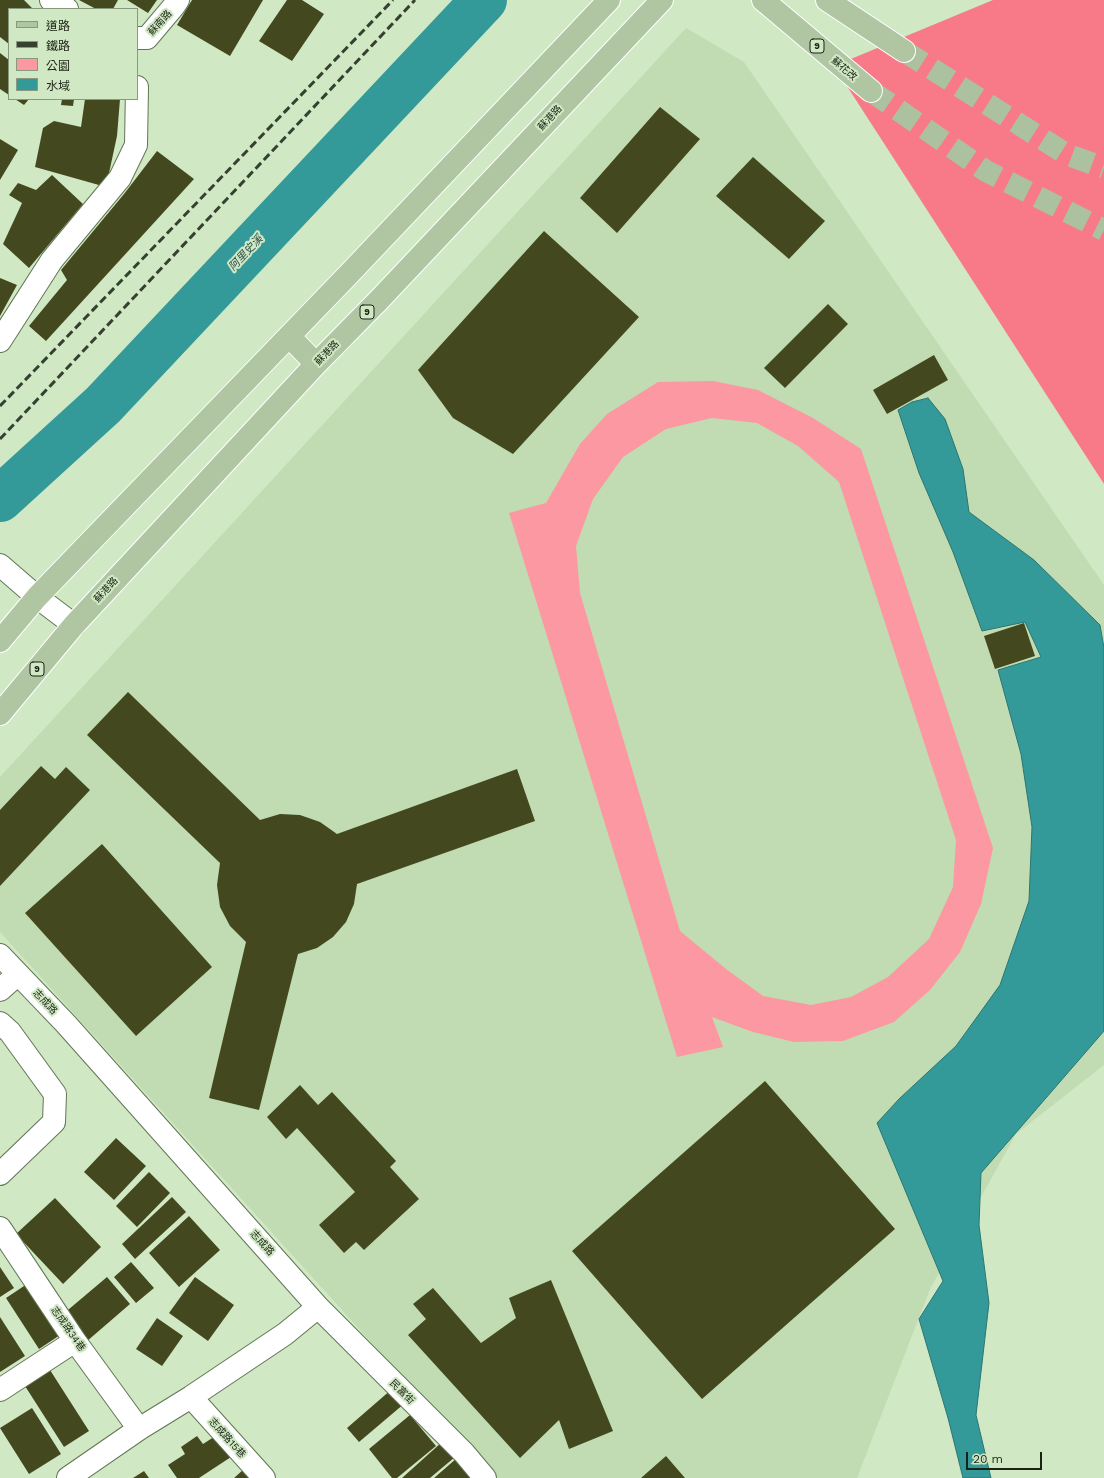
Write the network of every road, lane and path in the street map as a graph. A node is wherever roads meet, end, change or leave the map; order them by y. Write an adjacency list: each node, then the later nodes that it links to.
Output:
1 (51, 0): 7 (street)
2 (178, 0): 8 (street, 蘇南路)
3 (609, 0): 12 (main road)
4 (662, 0): 14 (main road, 蘇港路 / 9)
5 (763, 0): 10 (main road, 蘇花改 / 9)
6 (827, 0): 9 (main road)
7 (65, 8)
8 (138, 38)
9 (904, 51)
10 (871, 91)
11 (138, 100): 13 (street)
12 (288, 336): 14 (main road); 16 (main road)
13 (0, 341)
14 (316, 364): 17 (main road, 蘇港路 / 9)
15 (0, 564): 16 (street)
16 (37, 597): 17 (street); 18 (main road)
17 (74, 625): 19 (main road, 蘇港路 / 9)
18 (0, 641)
19 (0, 714)
20 (0, 955): 21 (street, 志成路)
21 (18, 974): 22 (street); 26 (street, 志成路)
22 (0, 990)
23 (0, 1023): 24 (street)
24 (0, 1174)
25 (0, 1228): 27 (street, 志成路34巷)
26 (318, 1307): 29 (street); 33 (street, 民富街)
27 (75, 1341): 28 (street); 30 (street, 志成路34巷)
28 (0, 1390)
29 (191, 1397): 30 (street); 32 (street, 志成路15巷)
30 (139, 1429): 31 (street)
31 (68, 1478)
32 (264, 1478)
33 (485, 1478)

